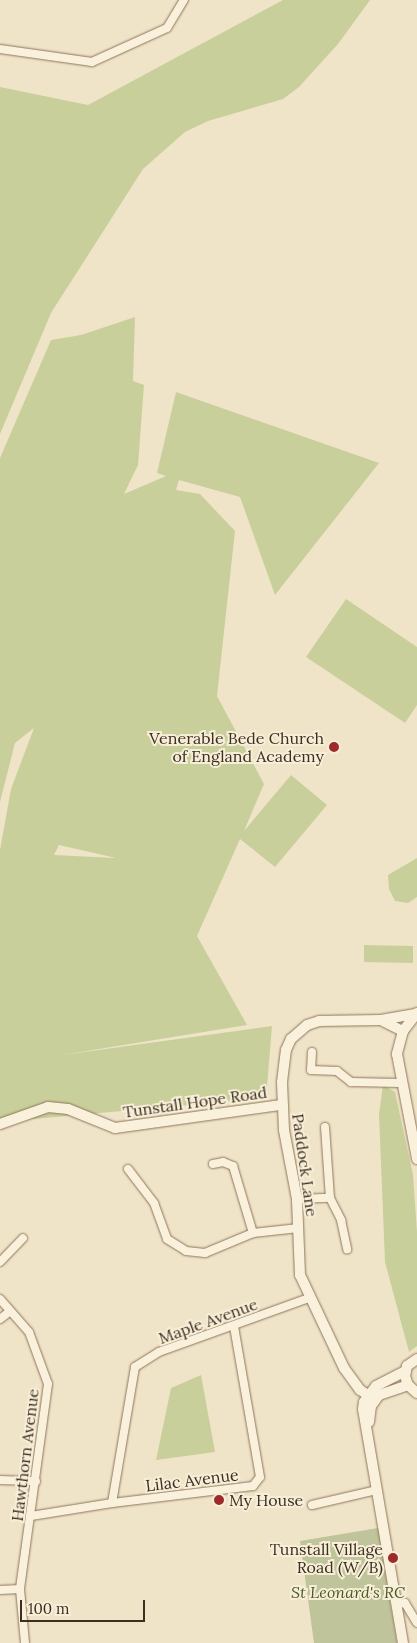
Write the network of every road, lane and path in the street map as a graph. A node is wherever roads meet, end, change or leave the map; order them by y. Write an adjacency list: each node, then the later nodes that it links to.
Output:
1 (184, 0): 2 (street)
2 (0, 49)
3 (416, 1013): 4 (street, Paddock Lane); 5 (street)
4 (381, 1020): 5 (street, Paddock Lane); 8 (street, Paddock Lane)
5 (403, 1031): 7 (street)
6 (312, 1052): 7 (street)
7 (400, 1083): 11 (street)
8 (281, 1106): 9 (street, Tunstall Hope Road); 15 (street, Paddock Lane)
9 (0, 1124)
10 (325, 1127): 14 (street)
11 (417, 1159)
12 (213, 1164): 17 (street)
13 (128, 1169): 17 (street)
14 (330, 1198): 15 (street); 19 (street)
15 (297, 1199): 16 (street, Paddock Lane)
16 (299, 1228): 17 (street); 21 (street, Paddock Lane)
17 (253, 1233)
18 (23, 1238): 20 (street)
19 (347, 1249)
20 (0, 1262)
21 (309, 1298): 25 (street, Maple Avenue); 29 (street, Paddock Lane)
22 (0, 1299): 23 (street)
23 (9, 1312): 24 (street); 31 (street, Hawthorn Avenue)
24 (0, 1319)
25 (234, 1326): 33 (street, Maple Avenue); 33 (street, Lilac Avenue)
26 (417, 1359): 27 (street)
27 (405, 1371): 28 (street); 29 (street)
28 (414, 1392): 29 (street)
29 (371, 1398): 32 (street)
30 (0, 1480): 31 (street)
31 (36, 1481): 35 (street, Hawthorn Avenue)
32 (377, 1490): 34 (street); 38 (street)
33 (112, 1503): 35 (street, Lilac Avenue)
34 (312, 1506)
35 (31, 1516): 36 (street, Hawthorn Avenue)
36 (20, 1589): 37 (street); 40 (street, Hawthorn Avenue)
37 (0, 1590)
38 (396, 1604): 39 (street); 41 (street)
39 (417, 1623)
40 (25, 1643)
41 (403, 1643)

